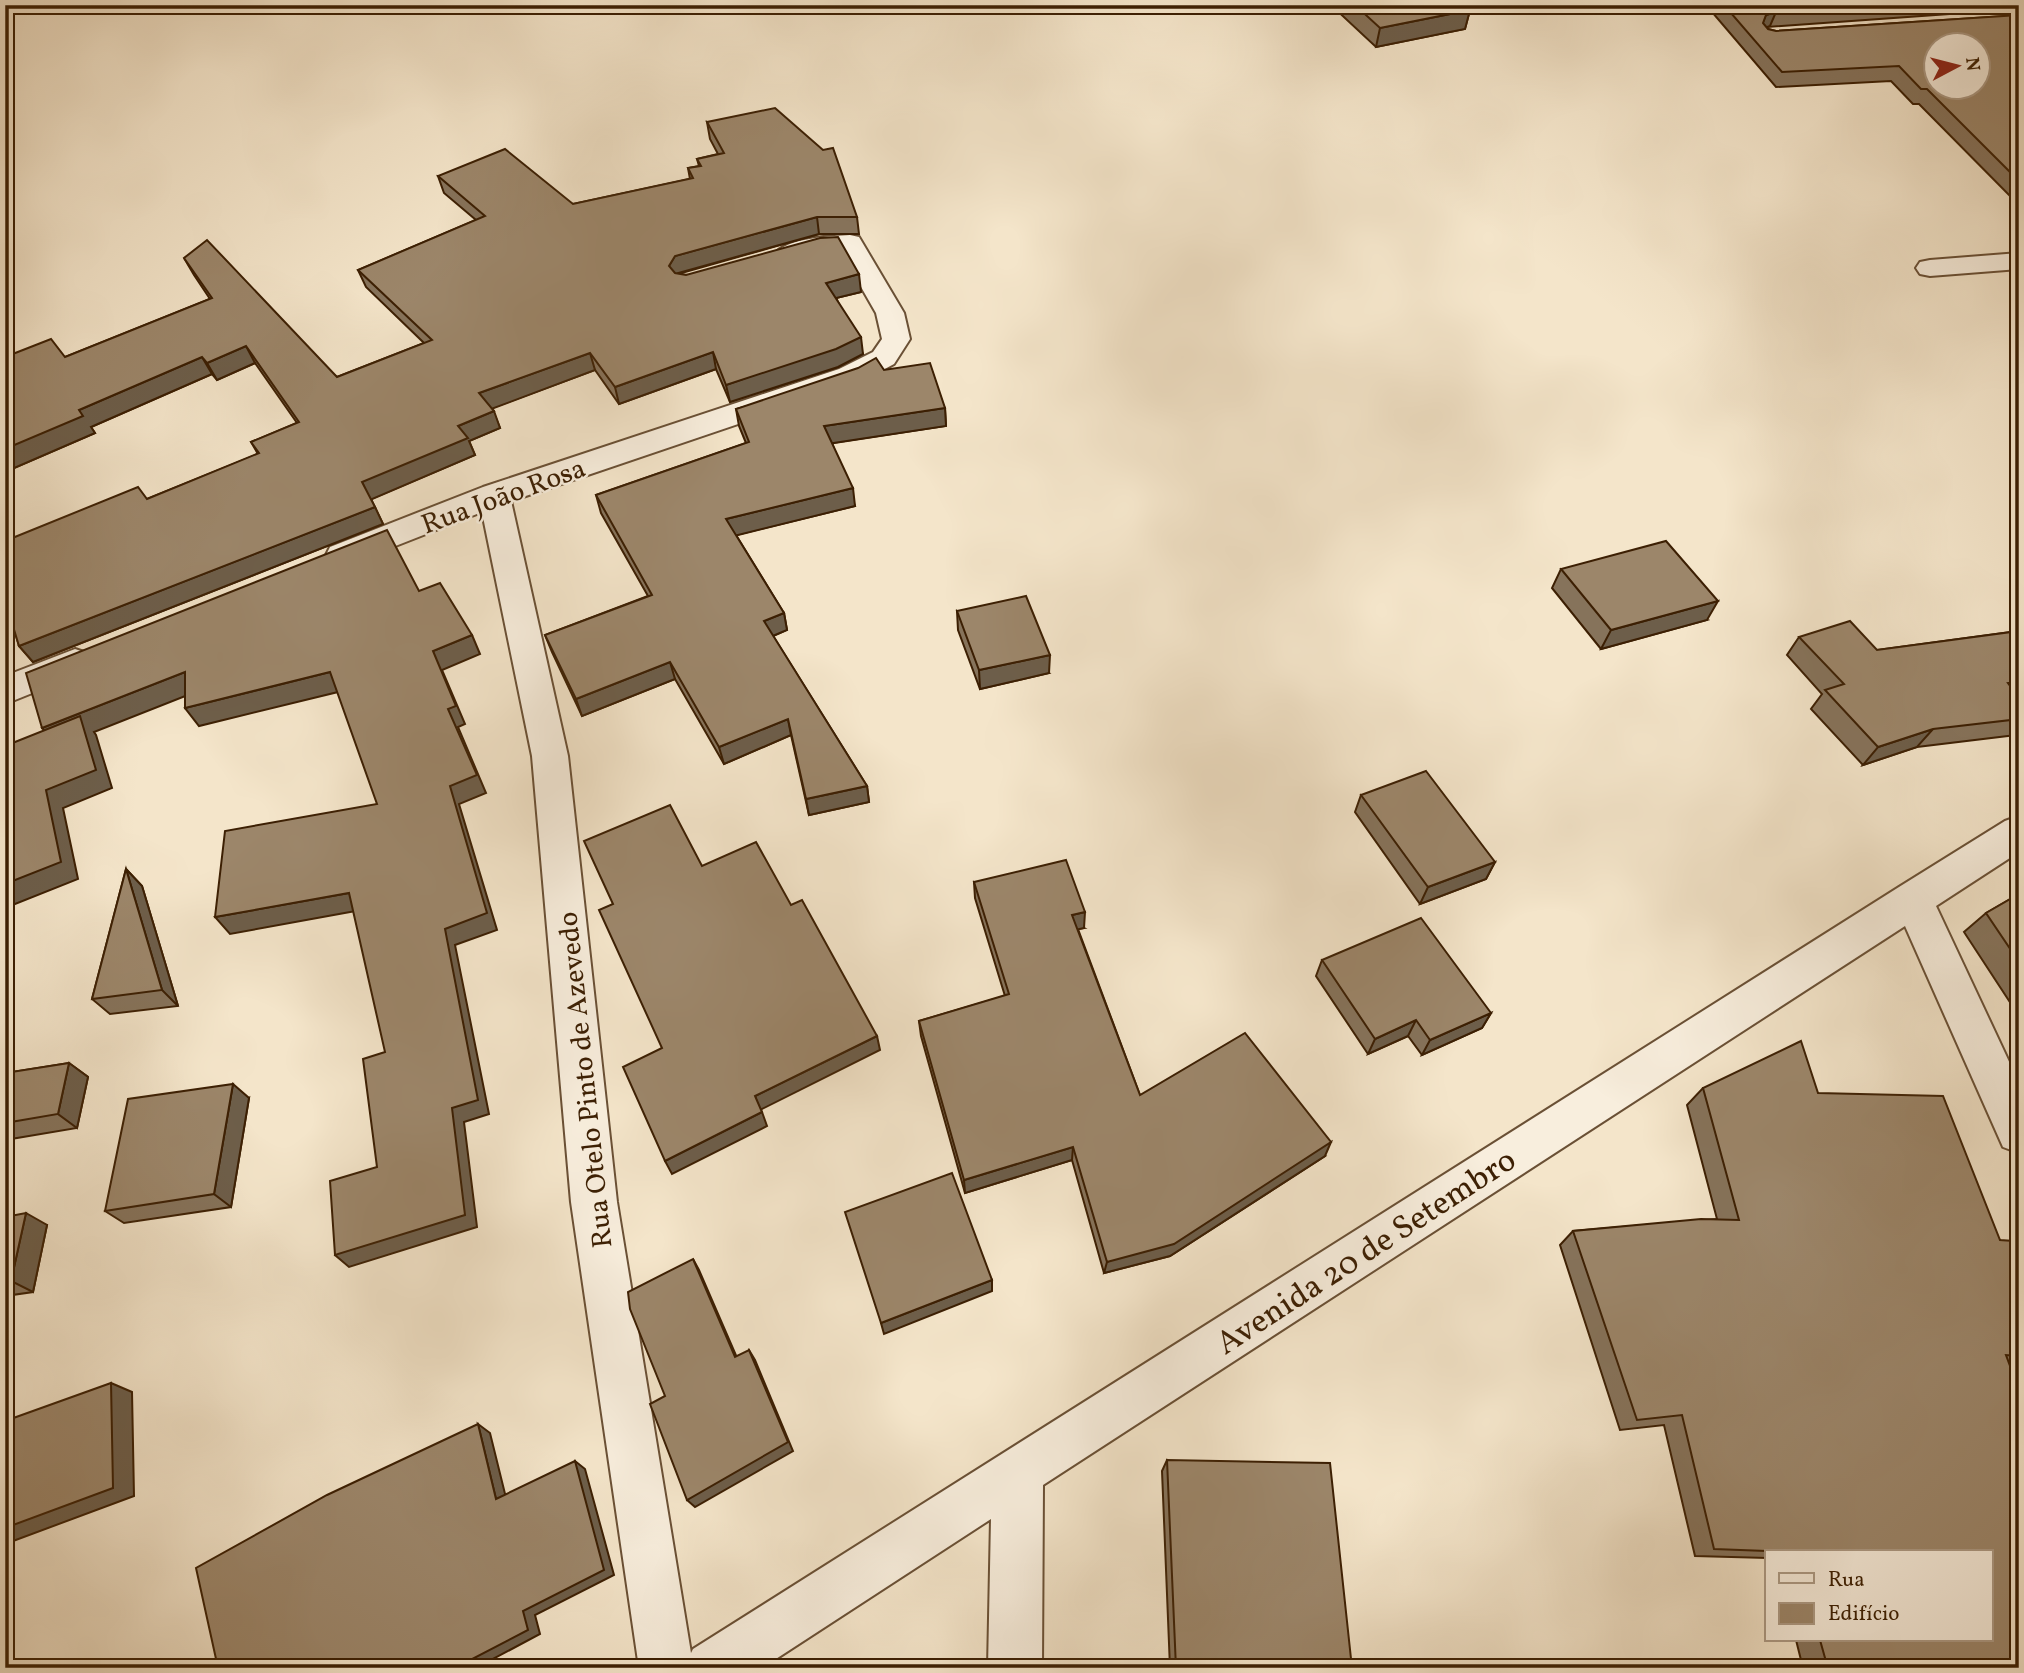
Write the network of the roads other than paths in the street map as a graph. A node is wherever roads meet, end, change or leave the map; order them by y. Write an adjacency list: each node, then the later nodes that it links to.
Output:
1 (767, 260): 4 (street, Rua João Rosa)
2 (2019, 261): 3 (street)
3 (1930, 268)
4 (494, 495): 5 (street, Rua João Rosa); 12 (street, Rua Otelo Pinto de Azevedo)
5 (312, 567)
6 (107, 649): 7 (street)
7 (5, 691)
8 (2019, 832): 9 (street, Avenida 20 de Setembro)
9 (1913, 899): 10 (street); 11 (street, Avenida 20 de Setembro)
10 (2019, 1132)
11 (1018, 1472): 13 (street, Avenida 20 de Setembro); 14 (street)
12 (666, 1668)
13 (712, 1668)
14 (1015, 1668)

